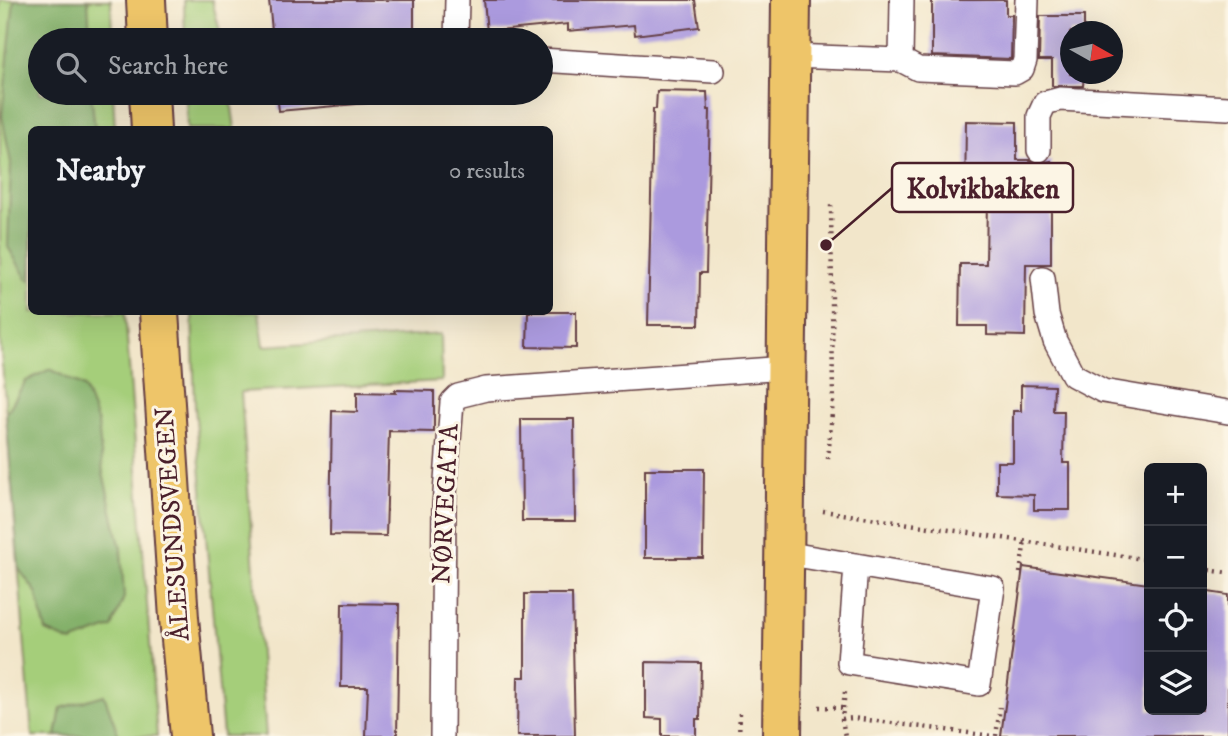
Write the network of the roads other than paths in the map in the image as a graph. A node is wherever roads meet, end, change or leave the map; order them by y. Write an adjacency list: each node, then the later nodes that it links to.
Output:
1 (146, 0): 6 (main road)
2 (457, 0): 7 (lane)
3 (791, 0): 8 (main road)
4 (902, 0): 9 (lane)
5 (1027, 0): 9 (lane)
6 (147, 28)
7 (456, 28)
8 (790, 56): 9 (lane); 18 (main road)
9 (901, 60)
10 (553, 61): 11 (lane)
11 (713, 71)
12 (149, 105): 14 (main road)
13 (1228, 108): 15 (lane)
14 (150, 126)
15 (1039, 150)
16 (1043, 278): 19 (lane)
17 (159, 315): 22 (main road, ÅLESUNDSVEGEN)
18 (787, 368): 20 (main road); 23 (lane, NØRVEGATA)
19 (1228, 412)
20 (784, 553): 21 (lane); 24 (main road)
21 (856, 565): 21 (lane)
22 (190, 736)
23 (442, 736)
24 (782, 736)

